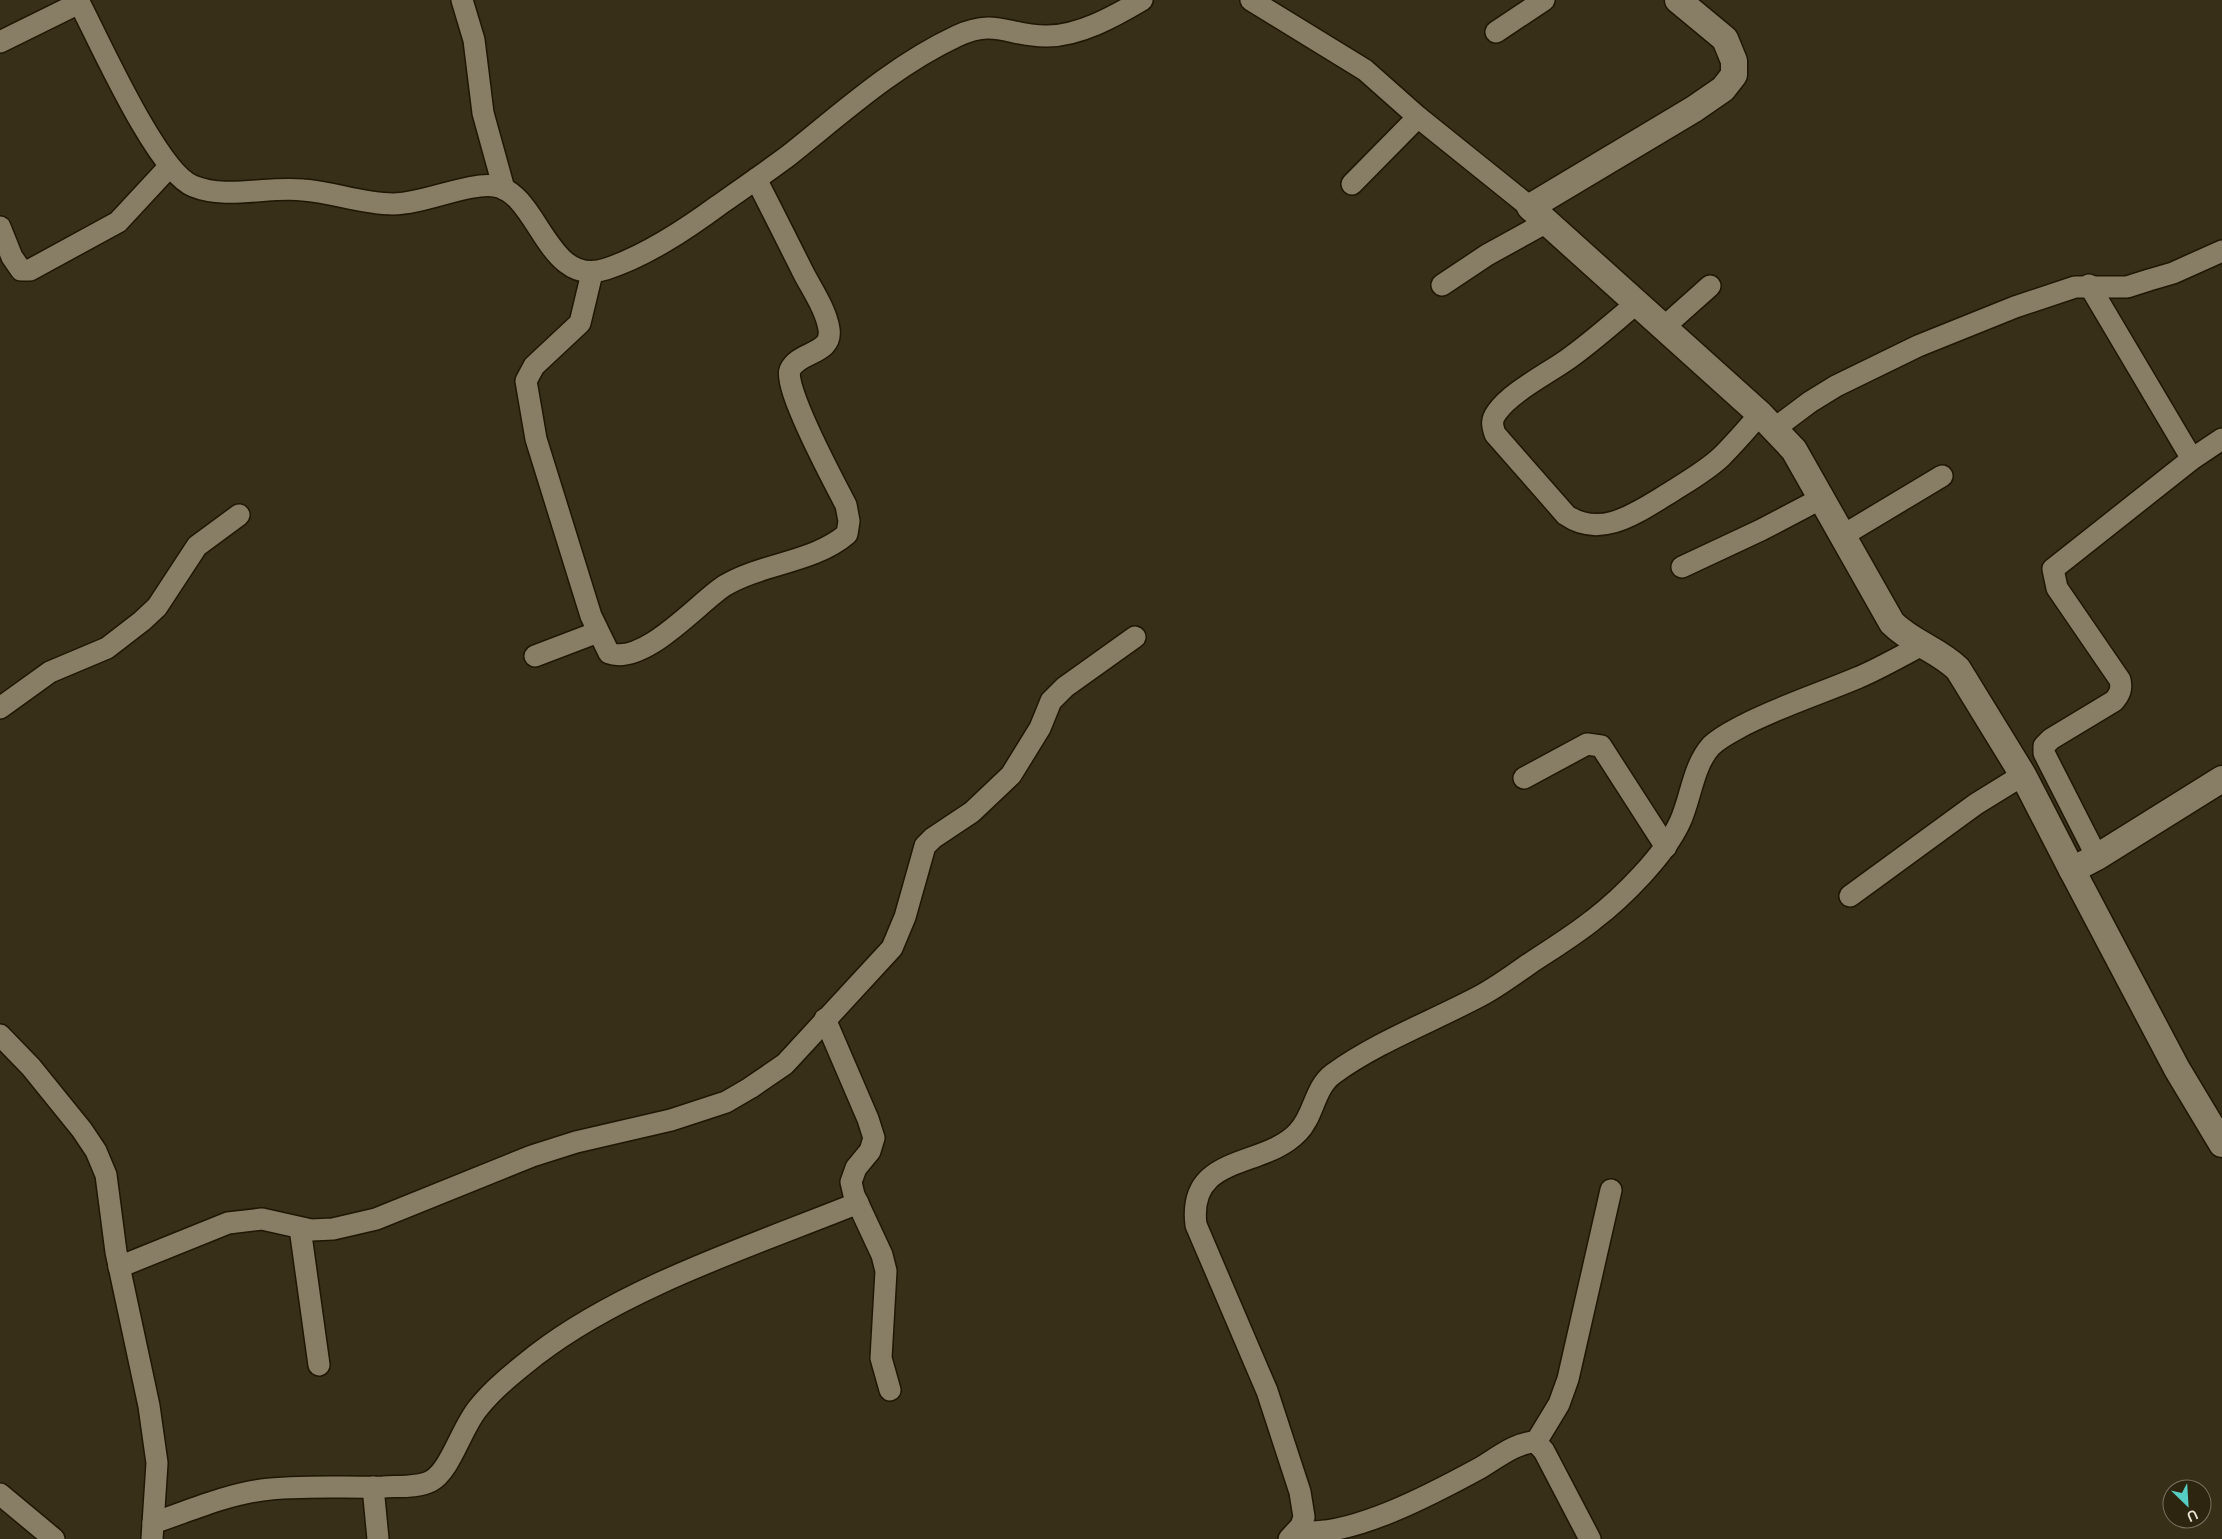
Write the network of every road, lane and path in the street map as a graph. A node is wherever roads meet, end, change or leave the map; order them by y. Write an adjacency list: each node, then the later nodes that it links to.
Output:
1 (462, 0): 13 (street)
2 (1142, 0): 11 (street)
3 (1251, 0): 9 (street)
4 (1544, 0): 7 (street)
5 (1678, 0): 14 (street)
6 (79, 1): 8 (street); 10 (street)
7 (1496, 32)
8 (0, 42)
9 (1418, 117): 12 (street); 14 (street)
10 (169, 167): 13 (street); 15 (street)
11 (756, 179): 17 (street); 31 (street)
12 (1352, 184)
13 (504, 189): 17 (street)
14 (1537, 215): 18 (street); 21 (street)
15 (0, 227)
16 (2222, 251): 19 (street)
17 (592, 273): 31 (street)
18 (1442, 285)
19 (2089, 285): 23 (street); 25 (street)
20 (1710, 286): 22 (street)
21 (1637, 304): 22 (street); 23 (street)
22 (1664, 327): 23 (street)
23 (1767, 421): 27 (street)
24 (2222, 439): 25 (street)
25 (2192, 459): 40 (street)
26 (1942, 476): 29 (street)
27 (1822, 498): 29 (street); 30 (street)
28 (239, 515): 35 (street)
29 (1842, 536): 33 (street)
30 (1682, 567)
31 (598, 632): 34 (street)
32 (1135, 637): 43 (street)
33 (1922, 645): 36 (street); 39 (street)
34 (535, 656)
35 (0, 708)
36 (2023, 775): 41 (street); 42 (street)
37 (1524, 778): 39 (street)
38 (2222, 779): 40 (street)
39 (1666, 847): 56 (street)
40 (2097, 857): 41 (street)
41 (2072, 870): 45 (street)
42 (1850, 896)
43 (825, 1019): 47 (street); 48 (street)
44 (3, 1042): 49 (street)
45 (2222, 1144)
46 (1611, 1190): 52 (street)
47 (858, 1203): 51 (street); 53 (street)
48 (300, 1228): 49 (street); 50 (street)
49 (119, 1267): 55 (street)
50 (319, 1365)
51 (890, 1390)
52 (1536, 1442): 56 (street); 59 (street)
53 (373, 1487): 55 (street); 58 (street)
54 (0, 1494): 57 (street)
55 (153, 1531)
56 (1294, 1535)
57 (54, 1539)
58 (378, 1539)
59 (1590, 1539)

